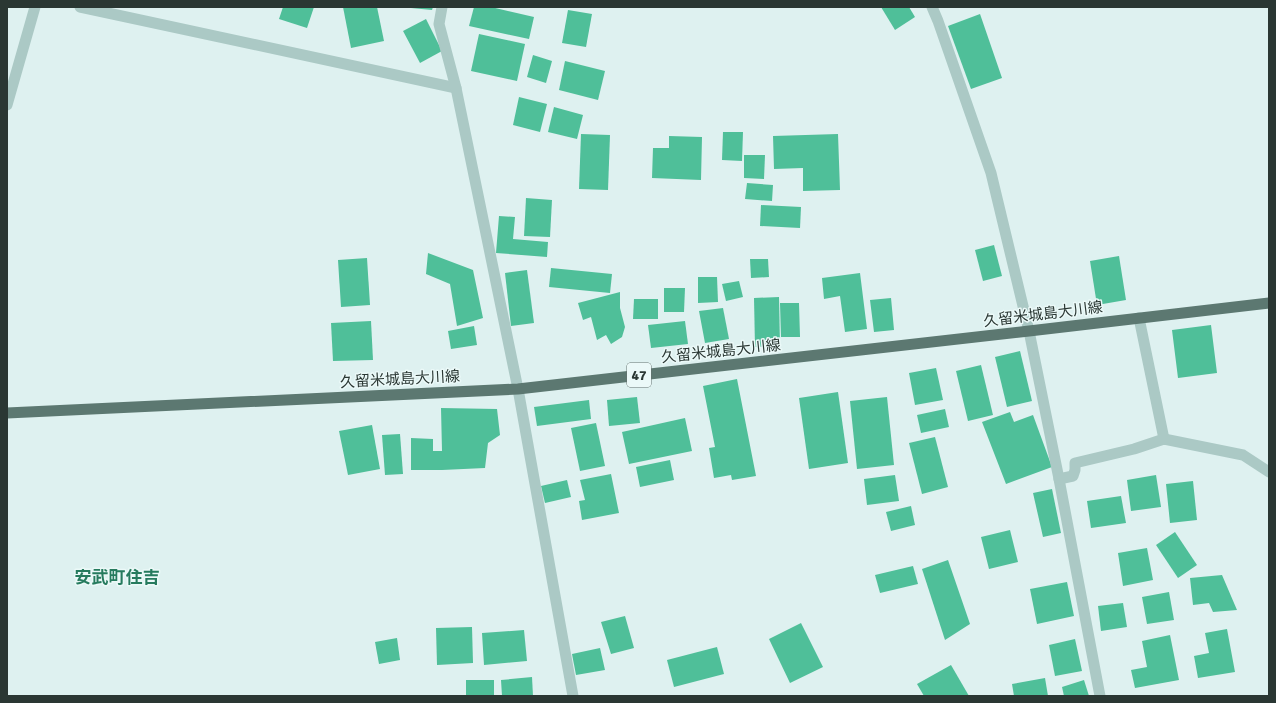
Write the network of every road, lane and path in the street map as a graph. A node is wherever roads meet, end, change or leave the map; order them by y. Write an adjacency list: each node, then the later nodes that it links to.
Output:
1 (35, 7): 6 (street)
2 (80, 7): 5 (street)
3 (442, 7): 5 (street)
4 (932, 7): 9 (street)
5 (456, 88): 10 (street)
6 (7, 105)
7 (1269, 302): 8 (main road, 久留米城島大川線 / 47)
8 (1139, 318): 9 (main road, 久留米城島大川線 / 47); 12 (street)
9 (1029, 331): 10 (main road, 久留米城島大川線 / 47); 14 (street)
10 (518, 389): 11 (main road, 久留米城島大川線 / 47); 15 (street)
11 (7, 413)
12 (1164, 439): 13 (street); 14 (street)
13 (1269, 472)
14 (1059, 479): 16 (street)
15 (573, 696)
16 (1100, 696)

